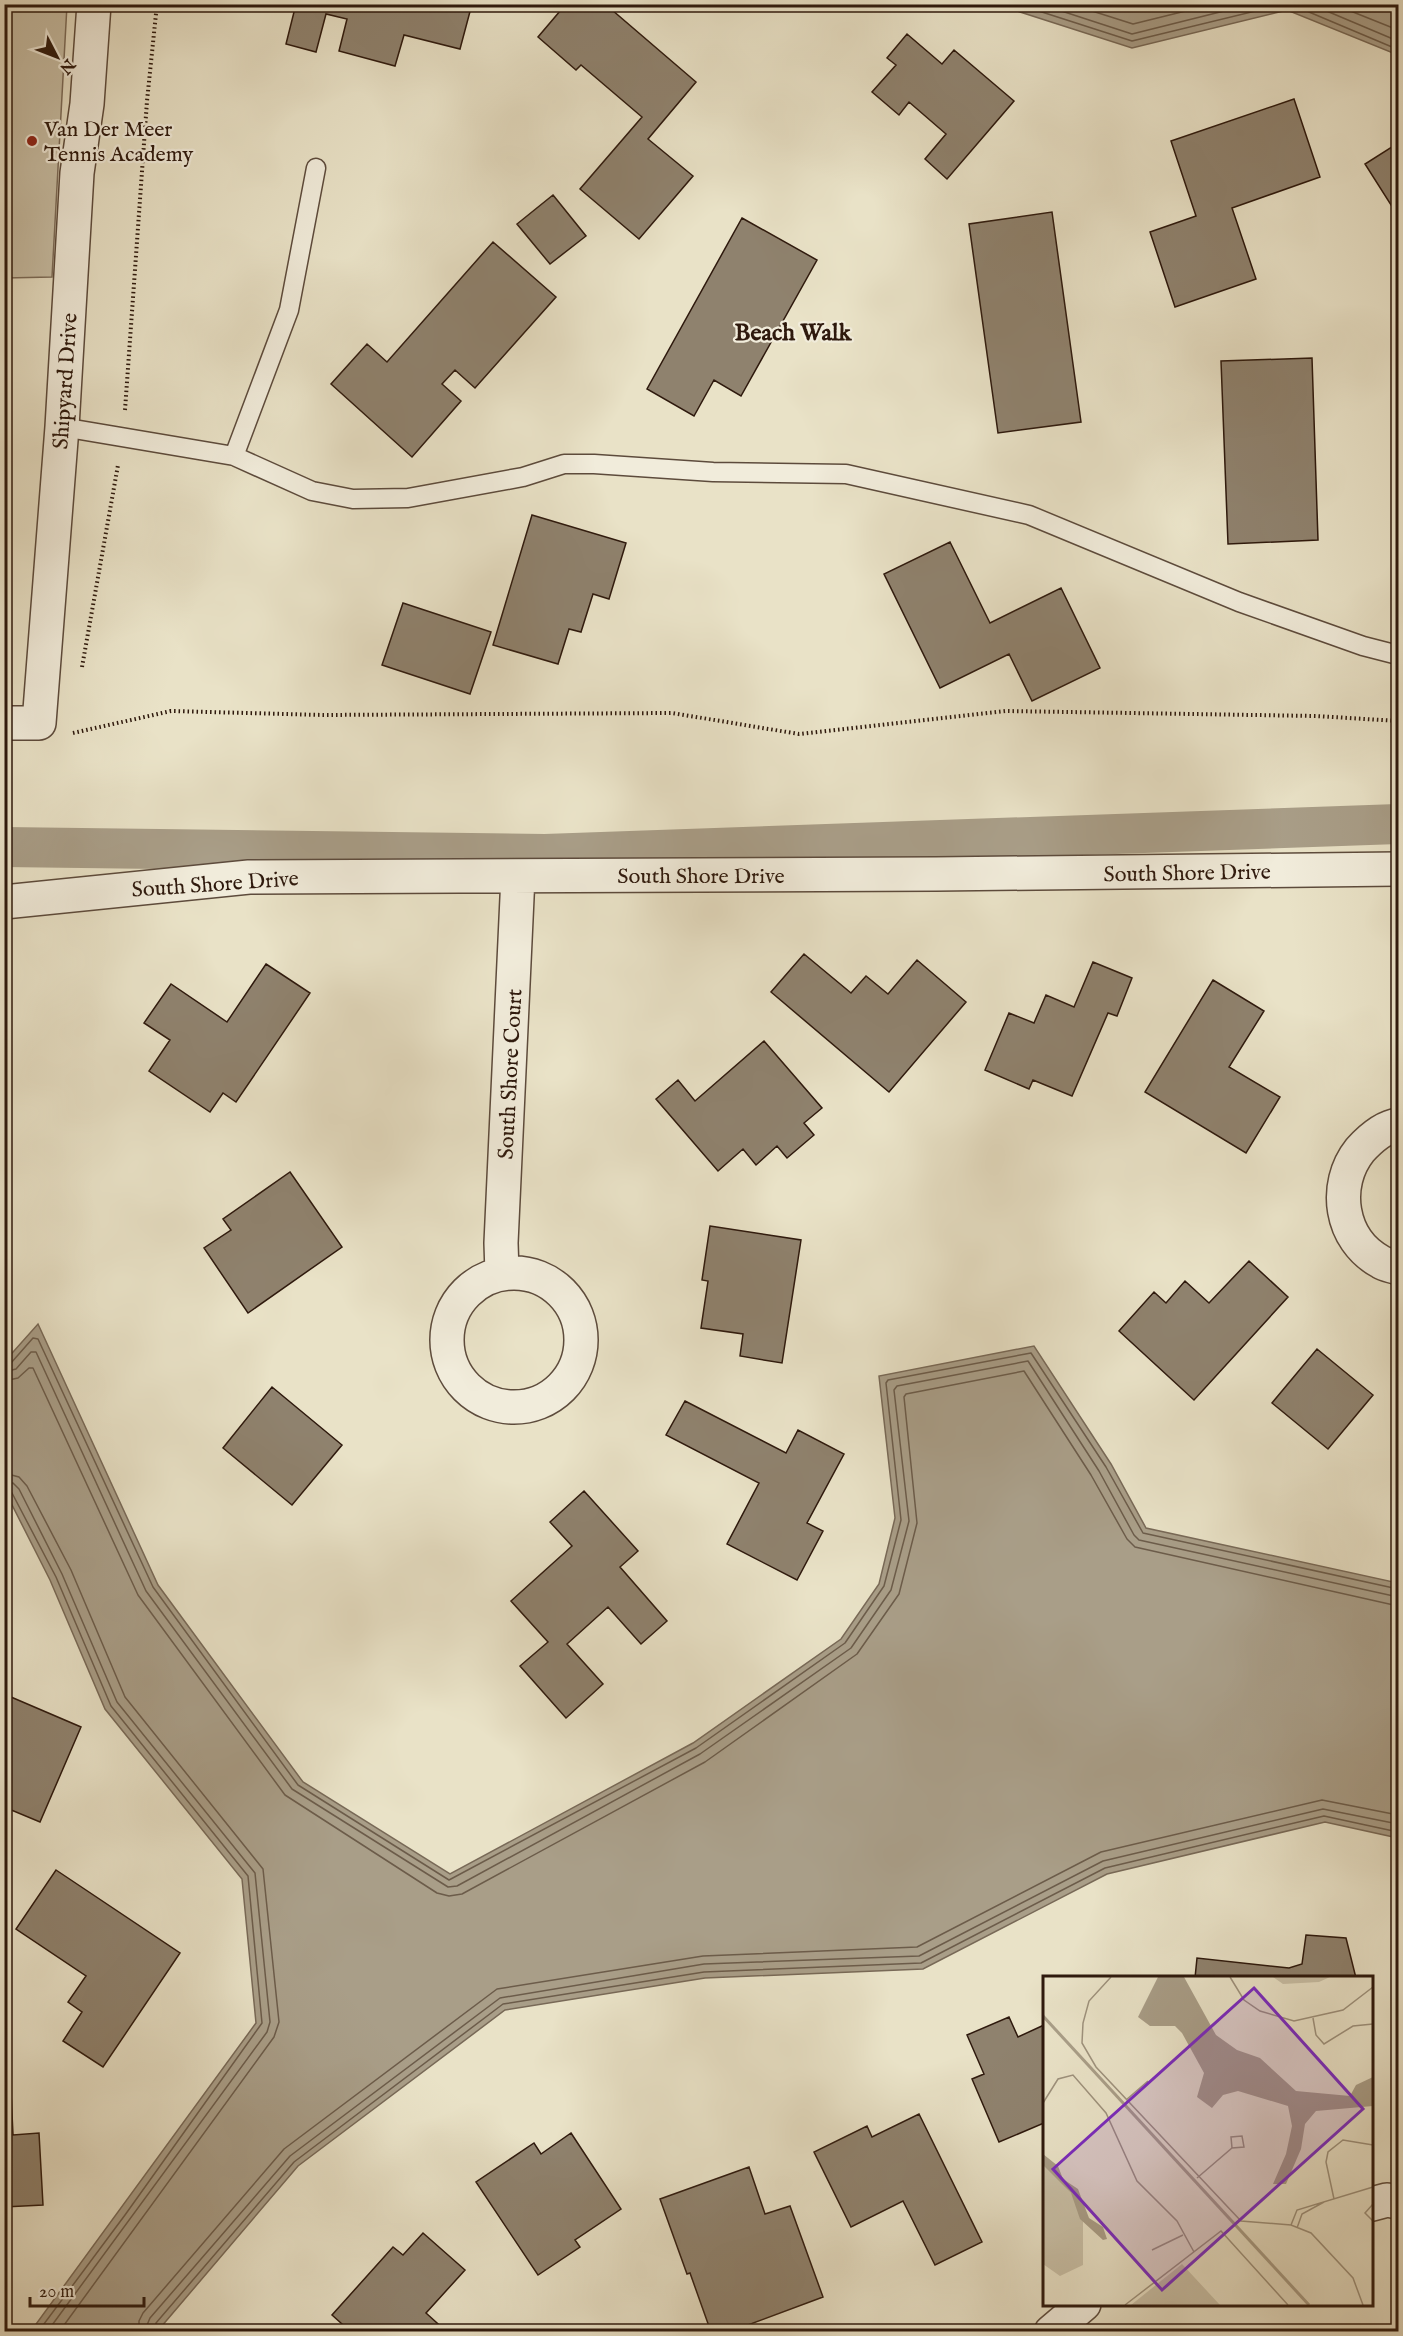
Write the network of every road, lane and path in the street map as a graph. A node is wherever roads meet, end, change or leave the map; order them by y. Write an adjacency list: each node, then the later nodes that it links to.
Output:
1 (94, 4): 4 (street, Shipyard Drive)
2 (157, 4): 5 (path)
3 (316, 168): 6 (lane)
4 (62, 427): 5 (lane); 11 (street, Shipyard Drive)
5 (123, 437): 6 (lane); 8 (path)
6 (234, 456): 7 (lane)
7 (1398, 656)
8 (81, 676)
9 (1398, 721): 10 (path)
10 (73, 722)
11 (4, 723)
12 (1398, 869): 13 (street, South Shore Drive)
13 (518, 876): 14 (street, South Shore Drive); 17 (street, South Shore Court)
14 (4, 902)
15 (1398, 1125): 16 (street)
16 (1398, 1268)
17 (502, 1273): 17 (street)
18 (1398, 2202): 19 (street)
19 (1373, 2204)
20 (1082, 2306): 21 (street)
21 (1051, 2331)

